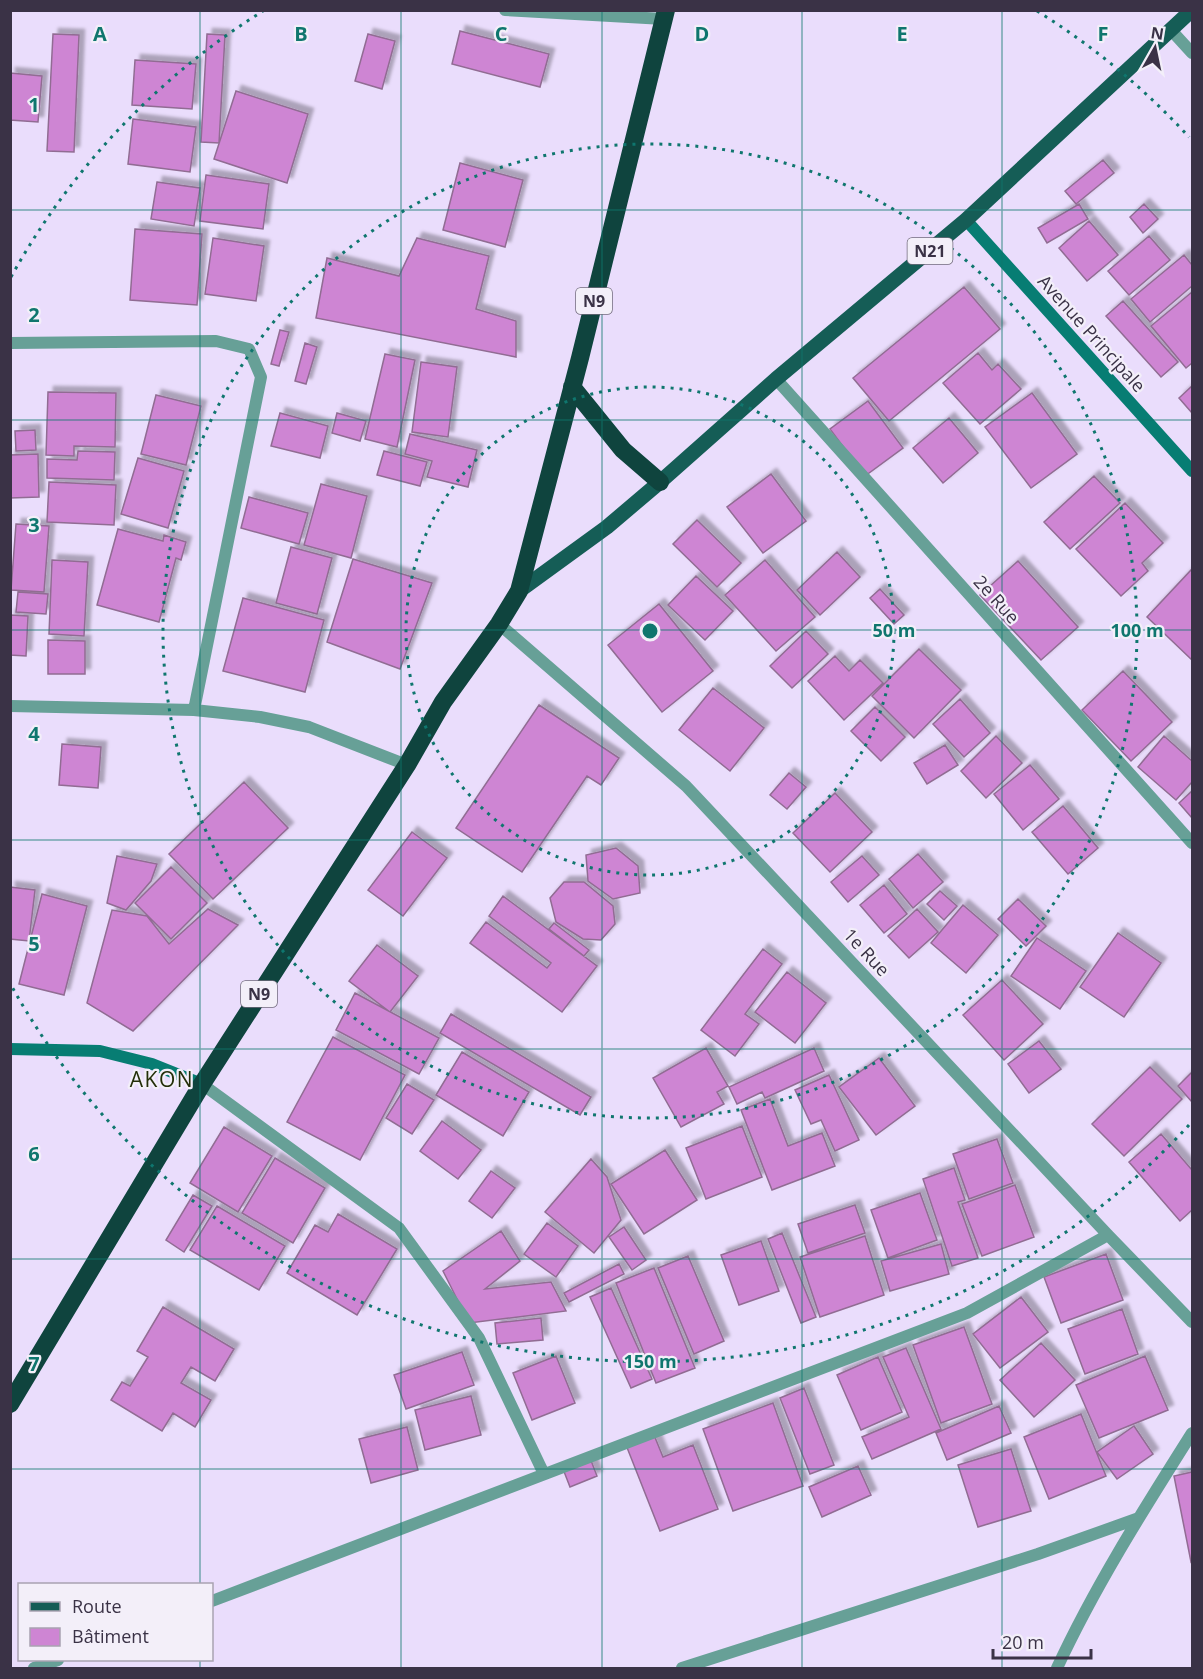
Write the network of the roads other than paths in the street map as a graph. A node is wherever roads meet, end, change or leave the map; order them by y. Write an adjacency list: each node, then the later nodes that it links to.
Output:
1 (505, 10): 3 (street)
2 (1192, 10): 4 (main road, N21)
3 (665, 15): 9 (highway, N9)
4 (1171, 30): 5 (street); 6 (main road, N21)
5 (1192, 52)
6 (966, 220): 8 (main road, N21); 10 (street, Avenue Principale)
7 (10, 343): 15 (street)
8 (776, 379): 11 (main road, N21); 17 (street, 2e Rue)
9 (572, 387): 11 (highway); 12 (highway, N9)
10 (1192, 471)
11 (660, 482): 12 (main road, N21)
12 (519, 591): 13 (highway, N9)
13 (499, 624): 16 (highway, N9); 20 (street, 1e Rue)
14 (10, 706): 15 (street)
15 (194, 710): 16 (street)
16 (407, 765): 19 (highway, N9)
17 (1192, 843)
18 (10, 1049): 19 (street)
19 (202, 1084): 22 (highway, N9); 24 (street)
20 (1108, 1235): 21 (street, 1e Rue); 24 (street)
21 (1192, 1322)
22 (10, 1404)
23 (1192, 1433): 25 (street)
24 (544, 1474): 26 (street)
25 (1139, 1518): 29 (street); 30 (street)
26 (213, 1601)
27 (53, 1661): 28 (street)
28 (34, 1668)
29 (682, 1668)
30 (1057, 1668)

